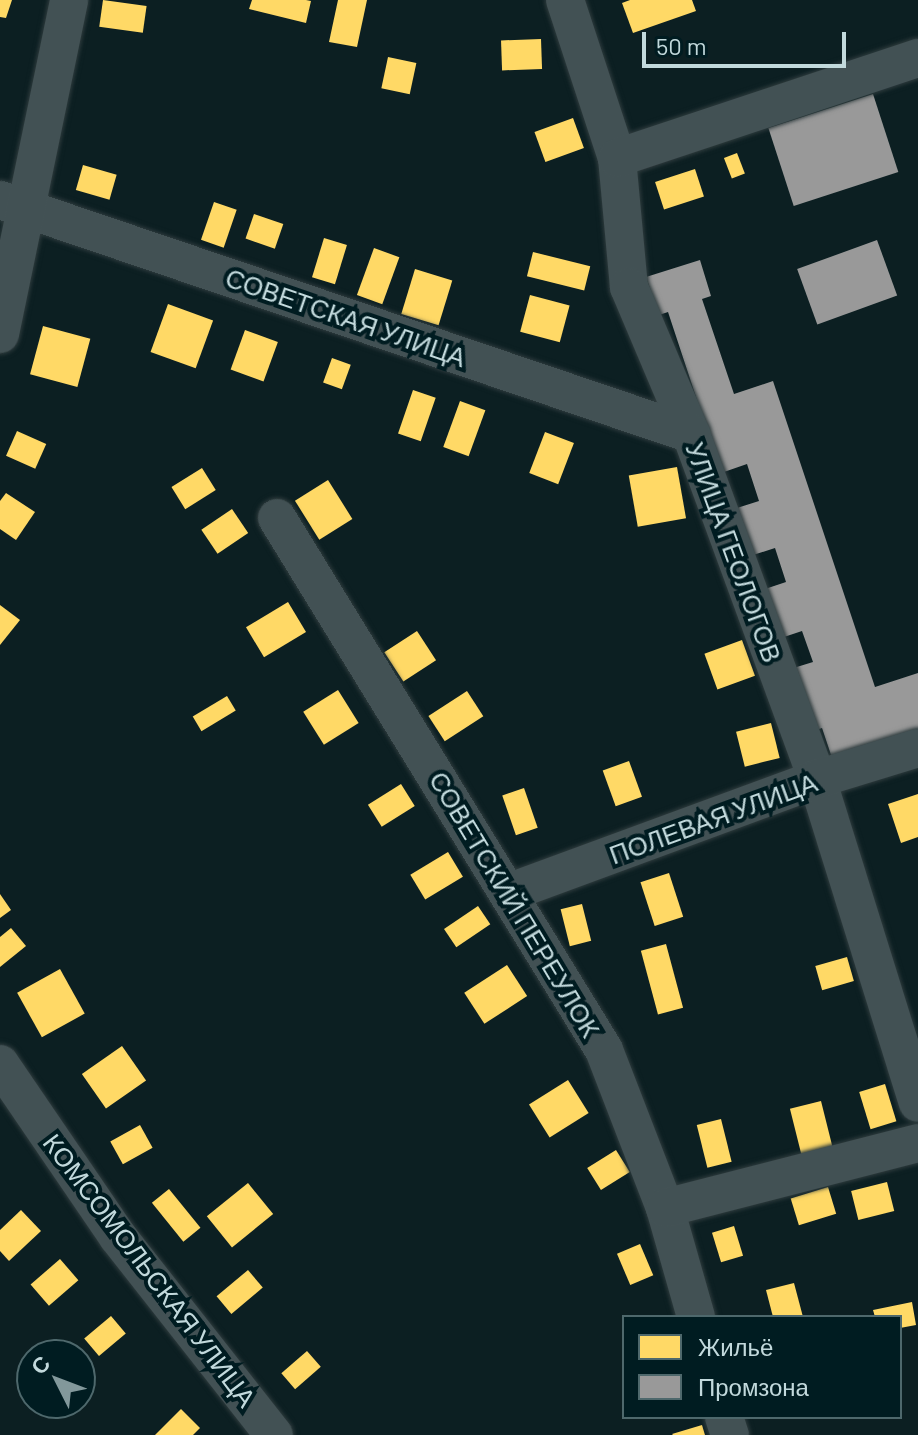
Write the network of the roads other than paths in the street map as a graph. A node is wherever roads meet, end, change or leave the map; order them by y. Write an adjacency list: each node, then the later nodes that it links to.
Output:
1 (69, 0): 5 (street)
2 (557, 2): 4 (street, УЛИЦА ГЕОЛОГОВ)
3 (918, 58): 4 (street)
4 (617, 158): 7 (street, УЛИЦА ГЕОЛОГОВ)
5 (12, 204): 6 (street); 7 (street, СОВЕТСКАЯ УЛИЦА)
6 (0, 334)
7 (691, 434): 10 (street, УЛИЦА ГЕОЛОГОВ)
8 (277, 518): 11 (street, СОВЕТСКИЙ ПЕРЕУЛОК)
9 (918, 748): 10 (street, ПОЛЕВАЯ УЛИЦА)
10 (817, 779): 11 (street, ПОЛЕВАЯ УЛИЦА); 13 (street, УЛИЦА ГЕОЛОГОВ)
11 (510, 892): 15 (street, СОВЕТСКИЙ ПЕРЕУЛОК)
12 (0, 1064): 17 (street, КОМСОМОЛЬСКАЯ УЛИЦА)
13 (918, 1103)
14 (918, 1143): 15 (street)
15 (665, 1208): 16 (street, СОВЕТСКИЙ ПЕРЕУЛОК)
16 (695, 1315)
17 (274, 1435)

